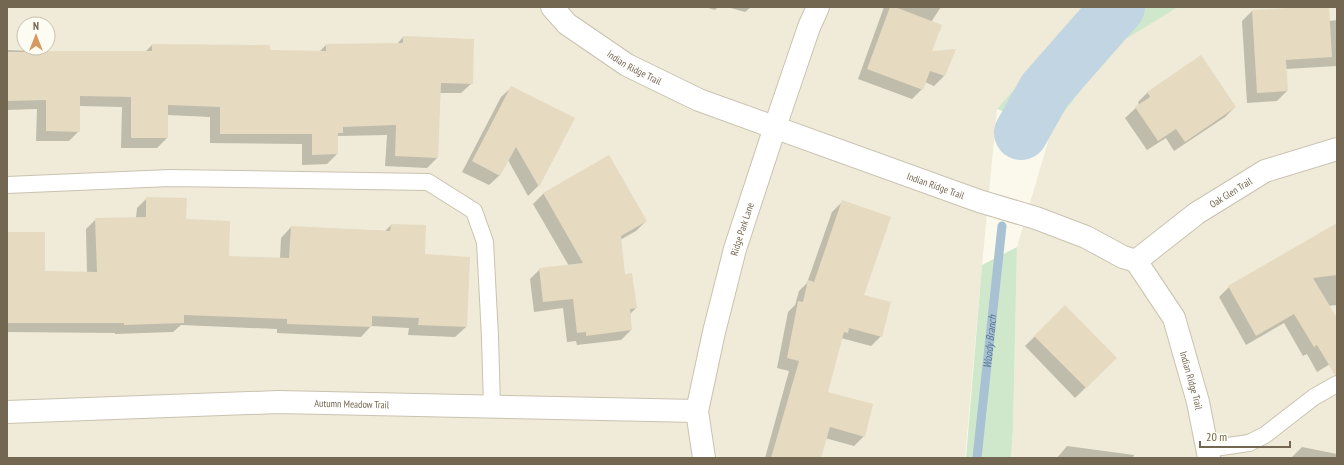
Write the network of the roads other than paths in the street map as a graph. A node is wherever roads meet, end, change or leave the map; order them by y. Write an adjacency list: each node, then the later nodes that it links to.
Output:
1 (552, 7): 3 (street, Indian Ridge Trail)
2 (818, 7): 3 (street, Ridge Park Lane)
3 (775, 127): 6 (street, Indian Ridge Trail); 9 (street, Ridge Park Lane)
4 (1337, 148): 6 (street, Oak Glen Trail)
5 (7, 185): 8 (lane)
6 (1136, 261): 11 (street, Indian Ridge Trail)
7 (1337, 384): 11 (lane)
8 (492, 407): 9 (street, Autumn Meadow Trail); 10 (street, Autumn Meadow Trail)
9 (698, 411): 12 (street, Ridge Park Lane)
10 (7, 412)
11 (1208, 454)
12 (704, 458)

